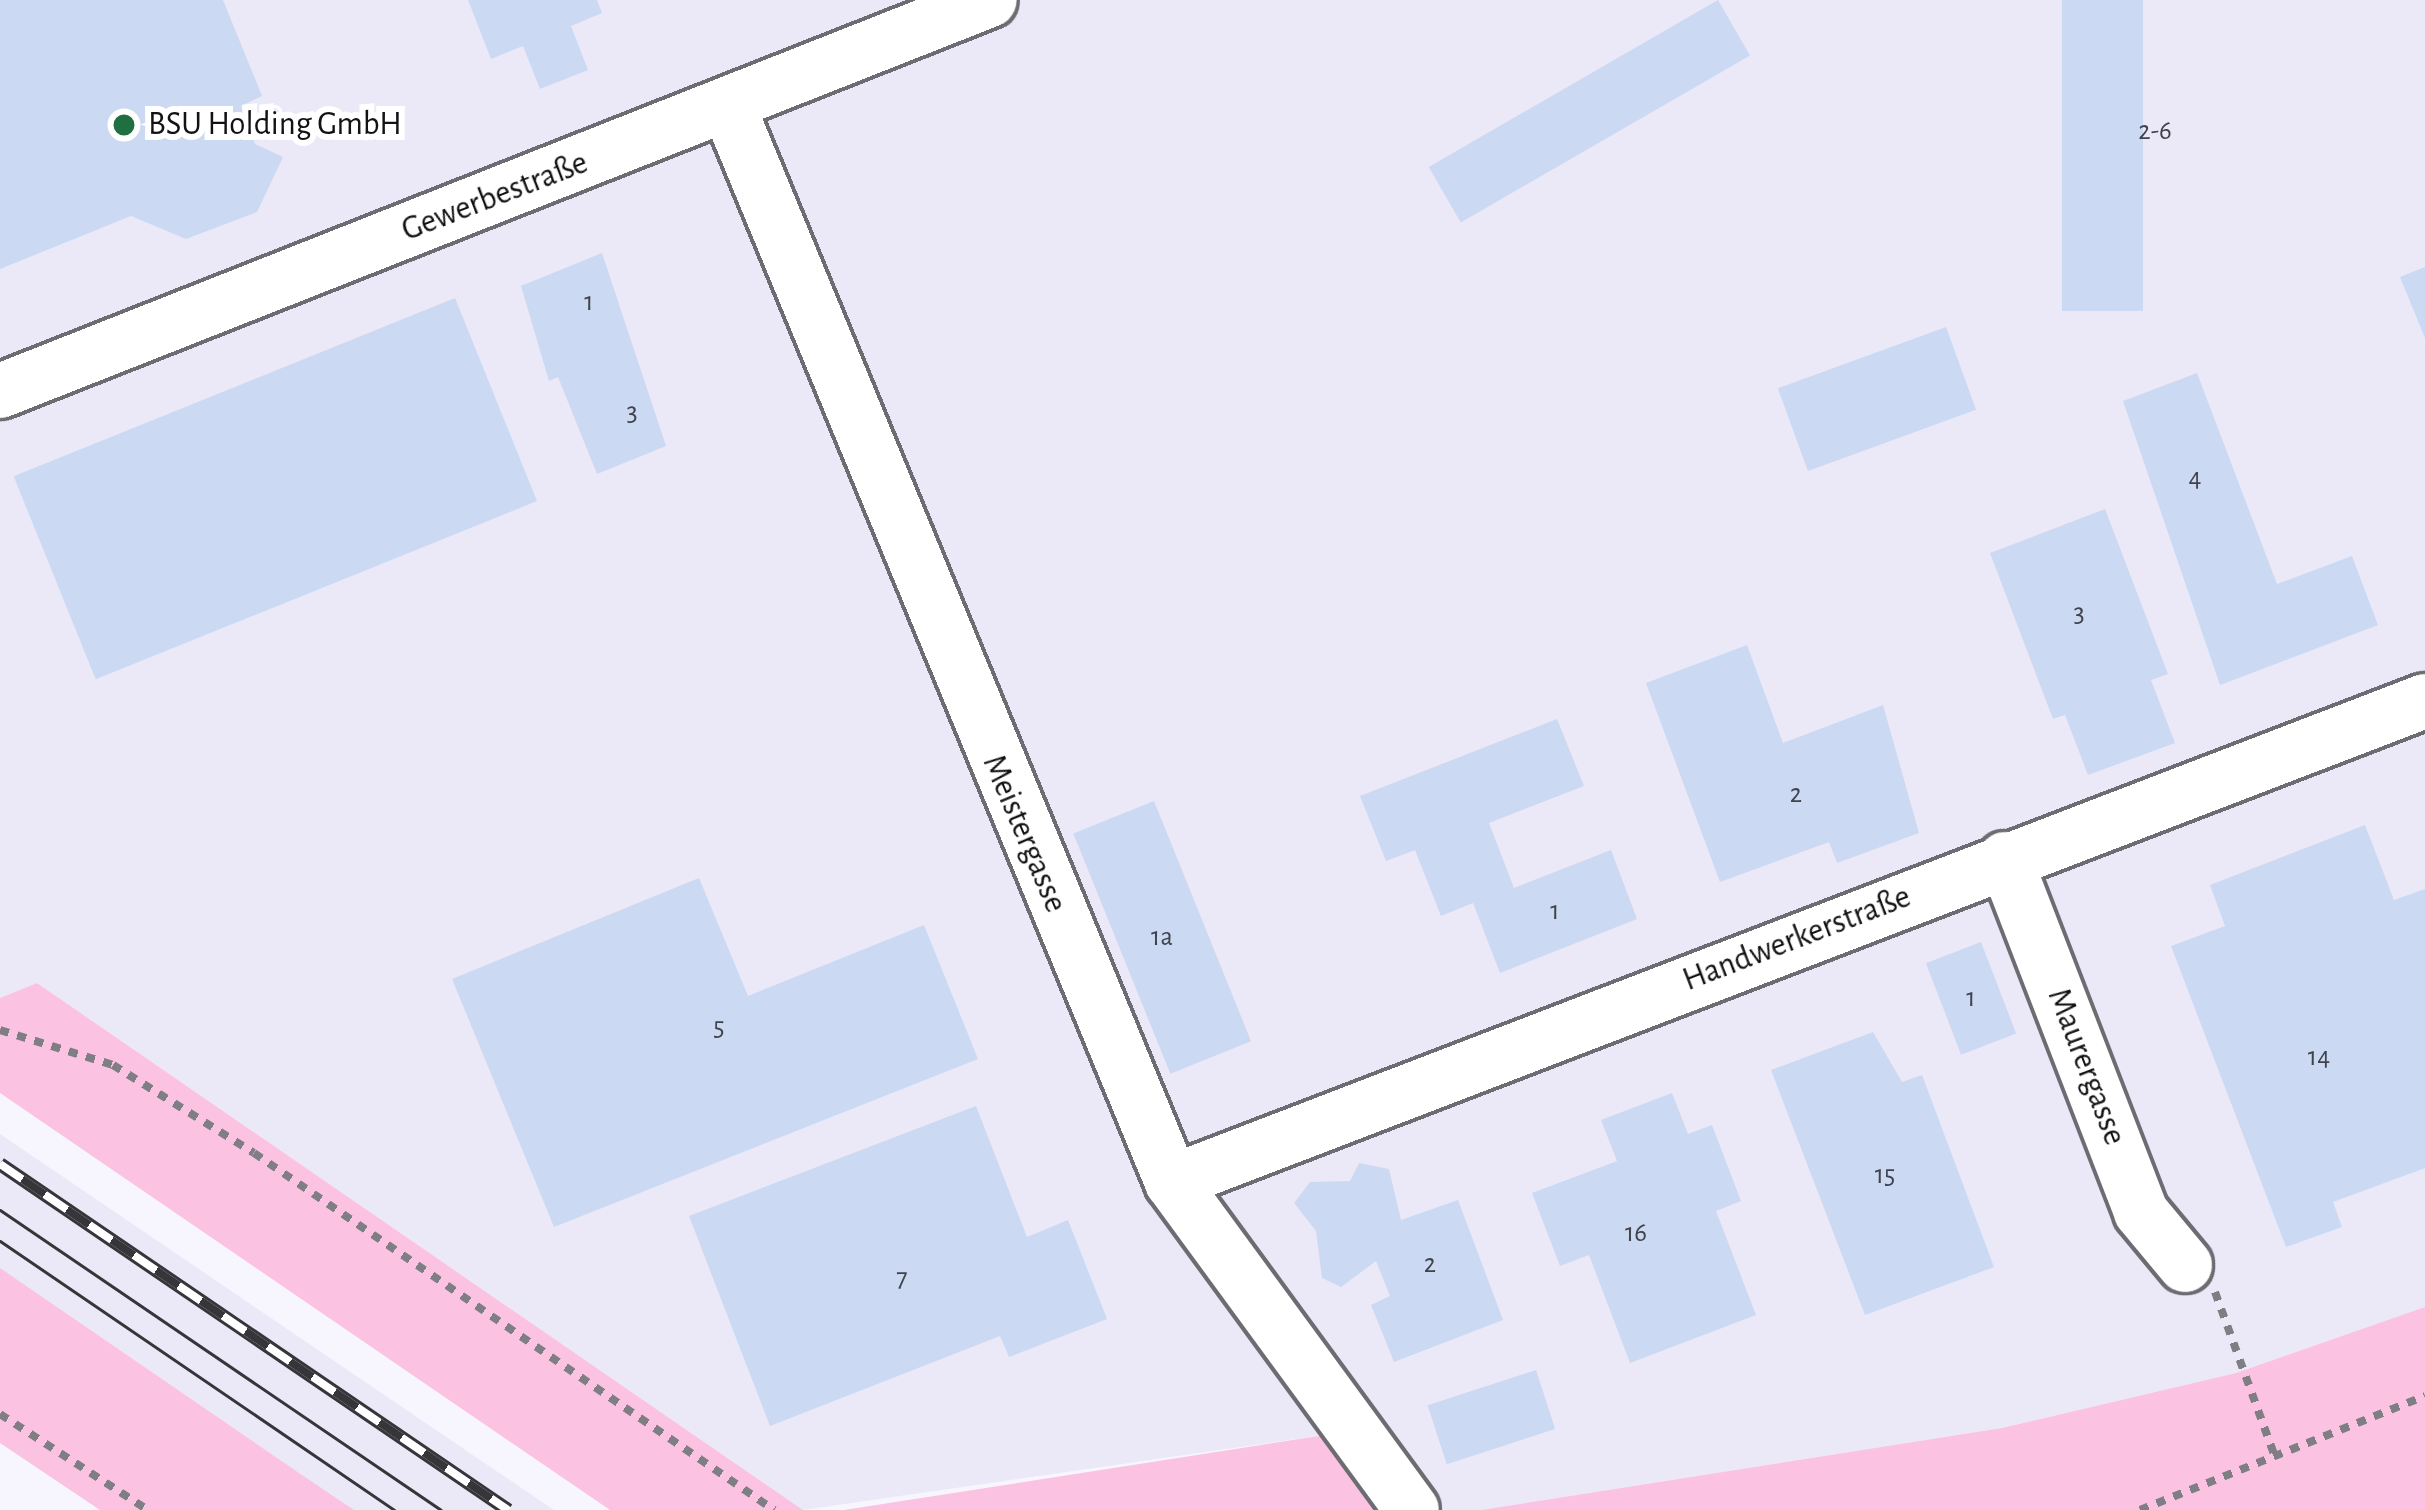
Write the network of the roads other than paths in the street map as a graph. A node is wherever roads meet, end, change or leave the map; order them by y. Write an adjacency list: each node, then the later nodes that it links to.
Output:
1 (989, 0): 2 (street, Gewerbestraße)
2 (728, 106): 3 (street, Gewerbestraße); 6 (street, Meistergasse)
3 (0, 391)
4 (2425, 701): 5 (street, Handwerkerstraße)
5 (2005, 859): 6 (street, Handwerkerstraße); 7 (street, Maurergasse)
6 (1172, 1182): 8 (street, Meistergasse)
7 (2199, 1277)
8 (1412, 1510)

